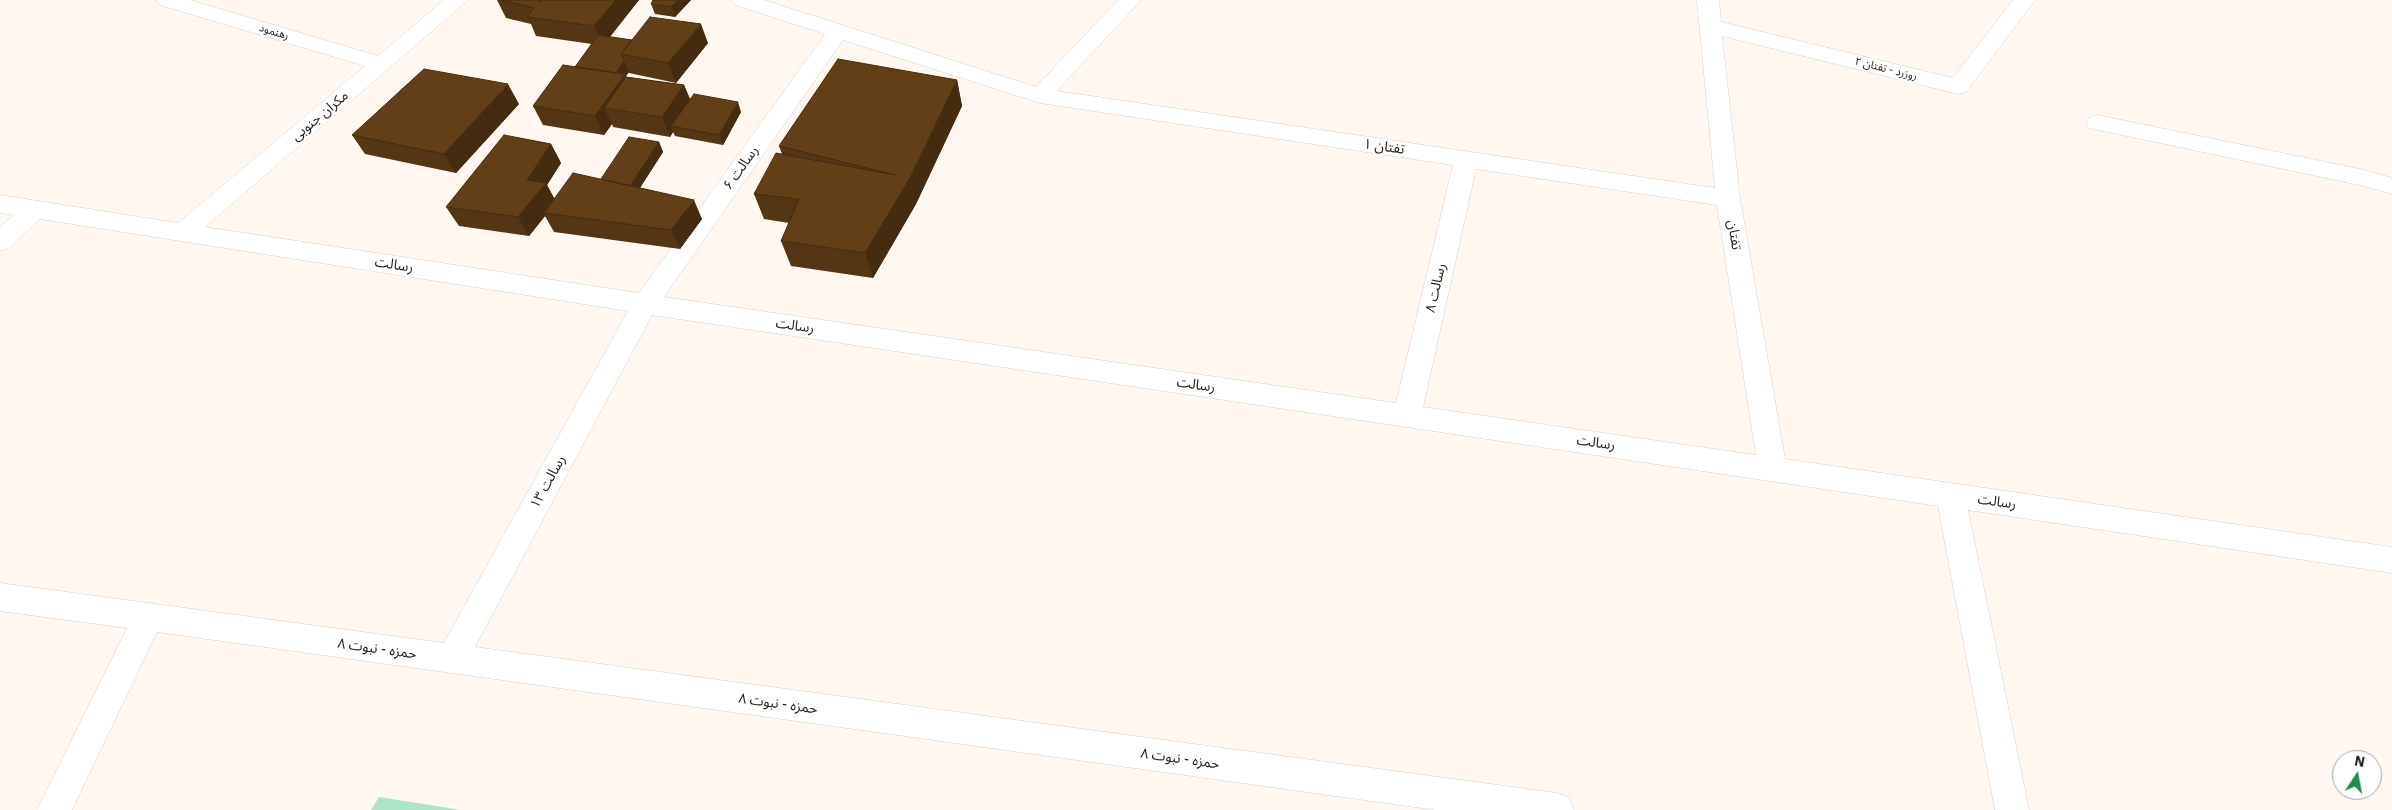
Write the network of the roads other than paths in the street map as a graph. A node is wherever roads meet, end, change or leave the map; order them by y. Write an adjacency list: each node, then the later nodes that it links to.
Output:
1 (167, 0): 9 (street, رهنمود)
2 (457, 0): 9 (street, مکران جنوبی)
3 (742, 0): 8 (street, تفتان ۱)
4 (1130, 0): 10 (street)
5 (1708, 0): 7 (street, تفتان)
6 (2024, 0): 7 (street, روزرد - تفتان ۲)
7 (1709, 26): 14 (street, تفتان)
8 (838, 31): 10 (street, تفتان ۱); 19 (street, رسالت ۶)
9 (381, 64): 17 (street, مکران جنوبی)
10 (1040, 96): 12 (street, تفتان ۱)
11 (2097, 122): 13 (street)
12 (1466, 159): 14 (street, تفتان ۱); 20 (street, رسالت ۸)
13 (2392, 186)
14 (1728, 198): 21 (street, تفتان)
15 (0, 204): 16 (street, رسالت)
16 (35, 209): 17 (street, رسالت); 18 (street)
17 (182, 232): 19 (street, رسالت)
18 (0, 242)
19 (645, 304): 20 (street, رسالت); 26 (street, رسالت ۱۳)
20 (1407, 416): 21 (street, رسالت)
21 (1772, 469): 22 (street, رسالت)
22 (1950, 495): 23 (street, رسالت); 29 (street)
23 (2392, 560)
24 (0, 597): 25 (street, حمزه - نبوت ۸)
25 (149, 617): 26 (street, حمزه - نبوت ۸); 27 (street)
26 (452, 659): 28 (street, حمزه - نبوت ۸)
27 (54, 810)
28 (1557, 810)
29 (2012, 810)

